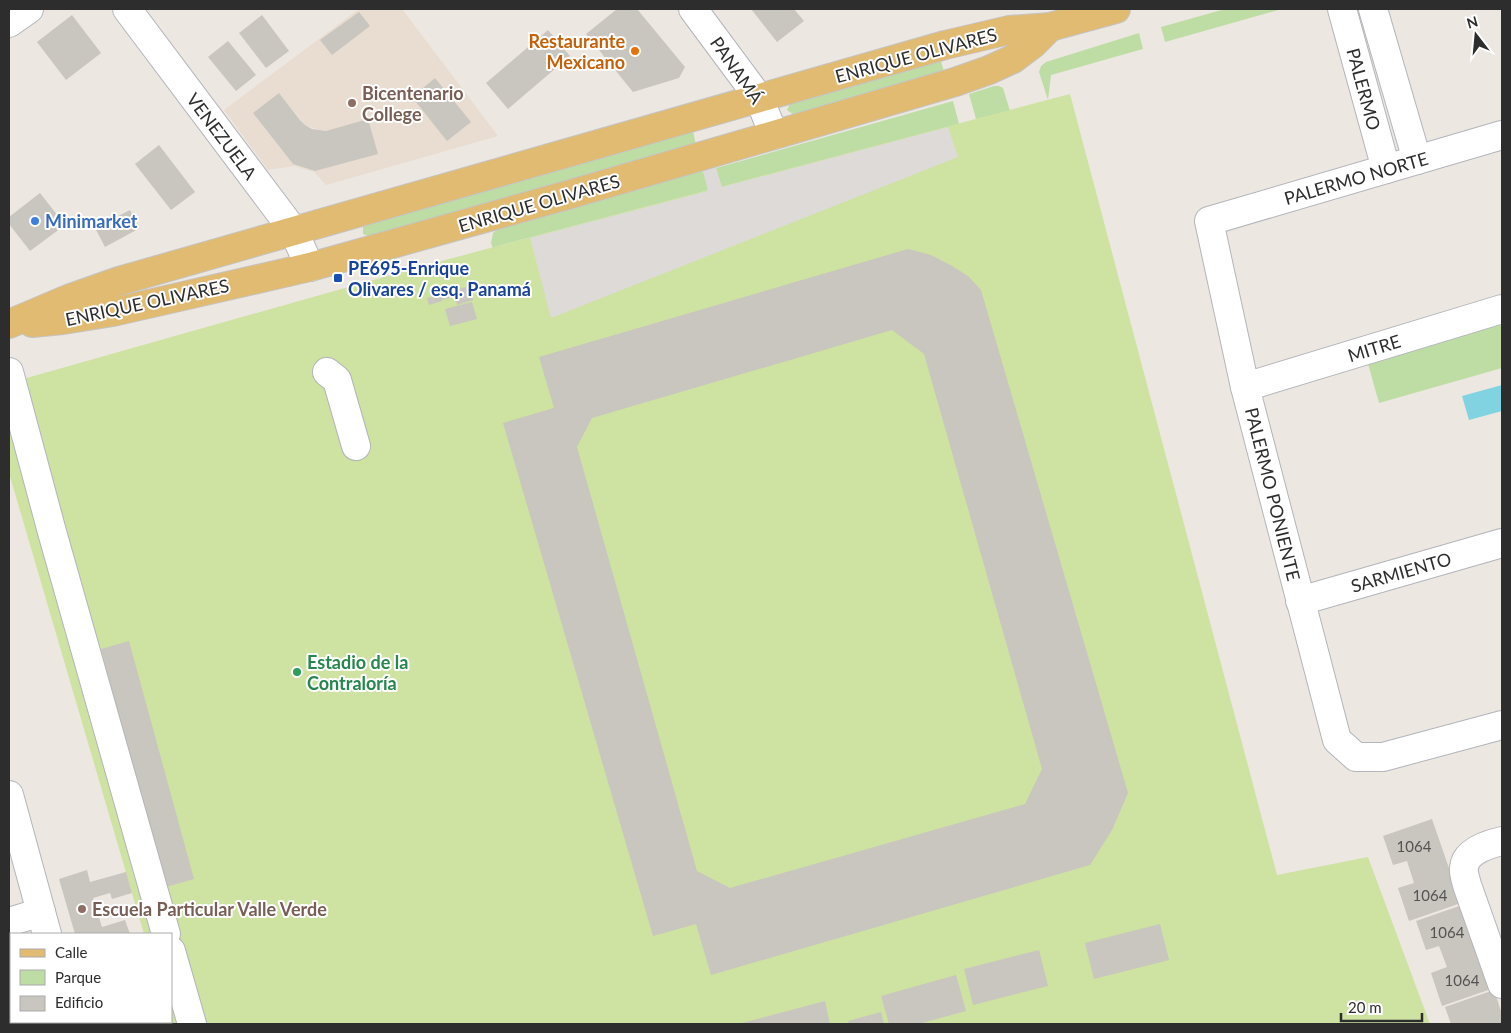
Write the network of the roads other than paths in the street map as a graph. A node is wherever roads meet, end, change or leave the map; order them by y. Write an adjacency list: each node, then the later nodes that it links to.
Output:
1 (29, 9): 7 (street)
2 (127, 9): 15 (street, VENEZUELA)
3 (693, 9): 9 (street, PANAMÁ)
4 (1116, 9): 8 (main road, ENRIQUE OLIVARES)
5 (1342, 9): 13 (street, PALERMO)
6 (1372, 9): 12 (street, PALERMO)
7 (9, 23)
8 (1050, 27): 9 (main road, ENRIQUE OLIVARES); 11 (main road, ENRIQUE OLIVARES)
9 (760, 98): 11 (street, PANAMÁ); 15 (main road, ENRIQUE OLIVARES)
10 (1502, 135): 12 (street, PALERMO NORTE)
11 (774, 136): 16 (main road, ENRIQUE OLIVARES)
12 (1417, 160): 13 (street, PALERMO NORTE)
13 (1386, 169): 14 (street, PALERMO NORTE)
14 (1210, 221): 21 (street, PALERMO PONIENTE)
15 (293, 230): 16 (street, VENEZUELA); 18 (main road, ENRIQUE OLIVARES)
16 (310, 267): 18 (main road, ENRIQUE OLIVARES)
17 (1502, 309): 21 (street, MITRE)
18 (9, 324)
19 (9, 372): 30 (street)
20 (327, 372): 22 (street)
21 (1245, 387): 24 (street, PALERMO PONIENTE)
22 (356, 446)
23 (1502, 543): 24 (street, SARMIENTO)
24 (1300, 601): 25 (street, PALERMO PONIENTE)
25 (1502, 725)
26 (9, 794): 29 (street)
27 (1502, 842): 32 (street)
28 (9, 922): 29 (street)
29 (44, 923)
30 (166, 933)
31 (172, 954): 33 (street)
32 (1502, 984)
33 (192, 1024)

